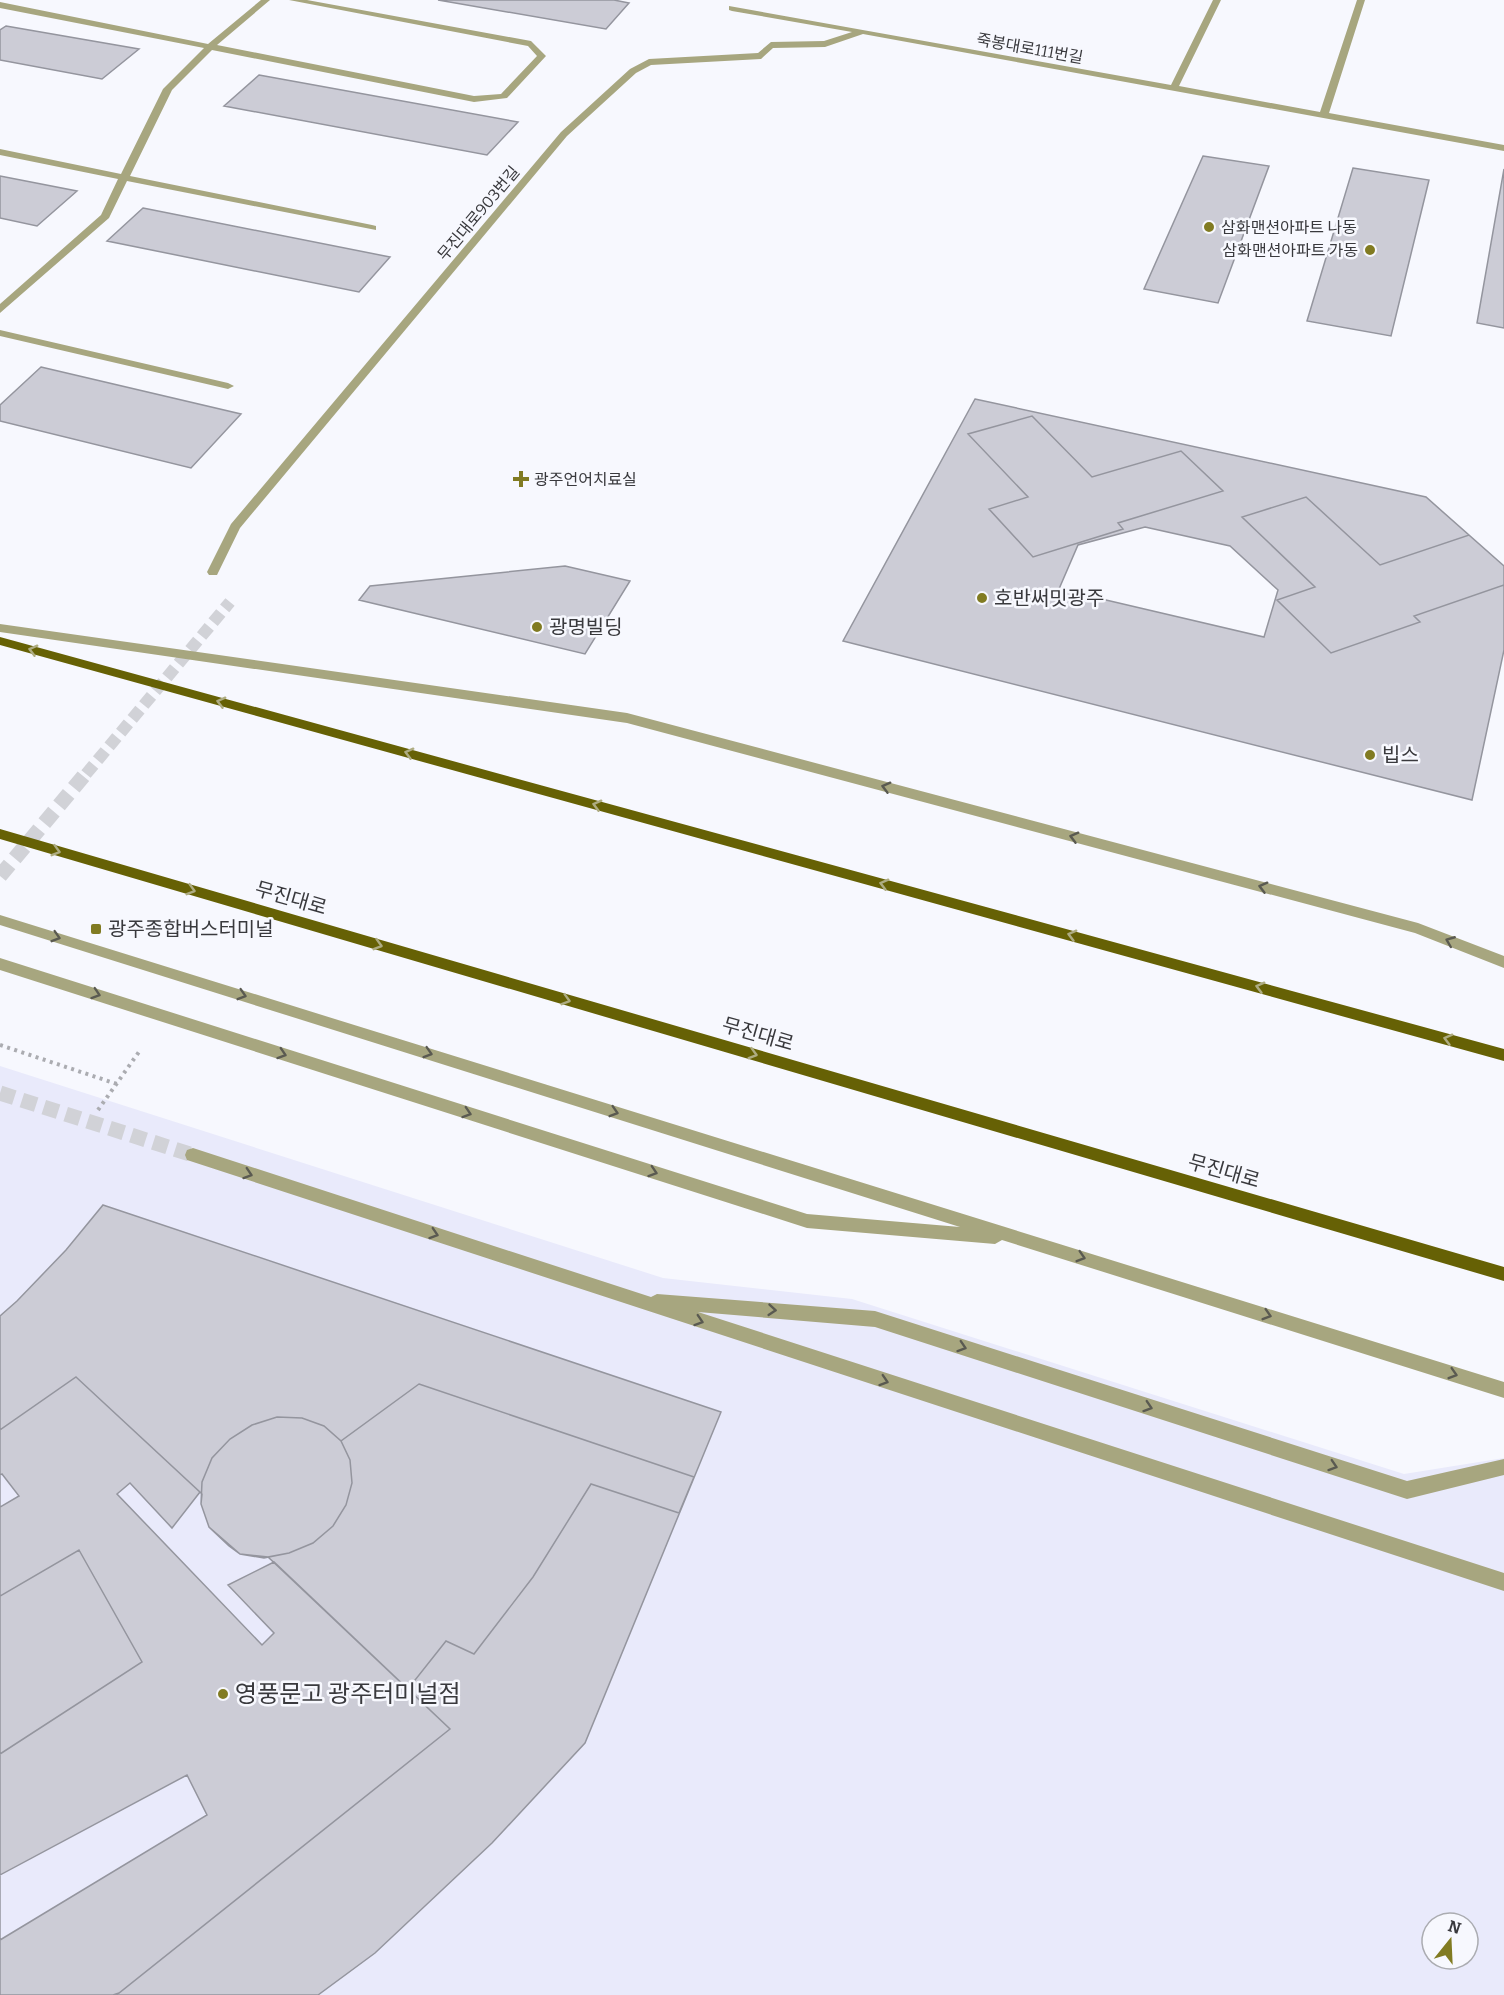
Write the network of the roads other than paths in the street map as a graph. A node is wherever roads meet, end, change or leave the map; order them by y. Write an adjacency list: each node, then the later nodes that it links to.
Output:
1 (266, 0): 8 (street)
2 (293, 0): 8 (street)
3 (1217, 0): 9 (street)
4 (1361, 0): 10 (street)
5 (0, 5): 8 (street)
6 (732, 8): 7 (street, 죽봉대로111번길)
7 (862, 32): 9 (street, 죽봉대로111번길); 18 (street, 무진대로903번길)
8 (211, 46): 13 (street)
9 (1173, 89): 10 (street, 죽봉대로111번길)
10 (1323, 116): 11 (street, 죽봉대로111번길)
11 (1504, 148)
12 (0, 152): 13 (street)
13 (124, 176): 14 (street); 15 (street)
14 (372, 228)
15 (0, 310)
16 (0, 333): 17 (street)
17 (228, 386)
18 (213, 572)
19 (0, 628): 23 (street, one-way to 19)
20 (0, 641): 25 (main road, one-way to 20)
21 (0, 834): 28 (main road, 무진대로, one-way to 28)
22 (0, 920): 27 (street, one-way to 27)
23 (1504, 963)
24 (0, 964): 27 (street, one-way to 27)
25 (1504, 1055)
26 (193, 1155): 29 (street, one-way to 29)
27 (1025, 1240): 30 (street, one-way to 30)
28 (1504, 1274)
29 (630, 1298): 31 (street, one-way to 31); 32 (street, one-way to 32)
30 (1504, 1390)
31 (1504, 1467)
32 (1504, 1582)

